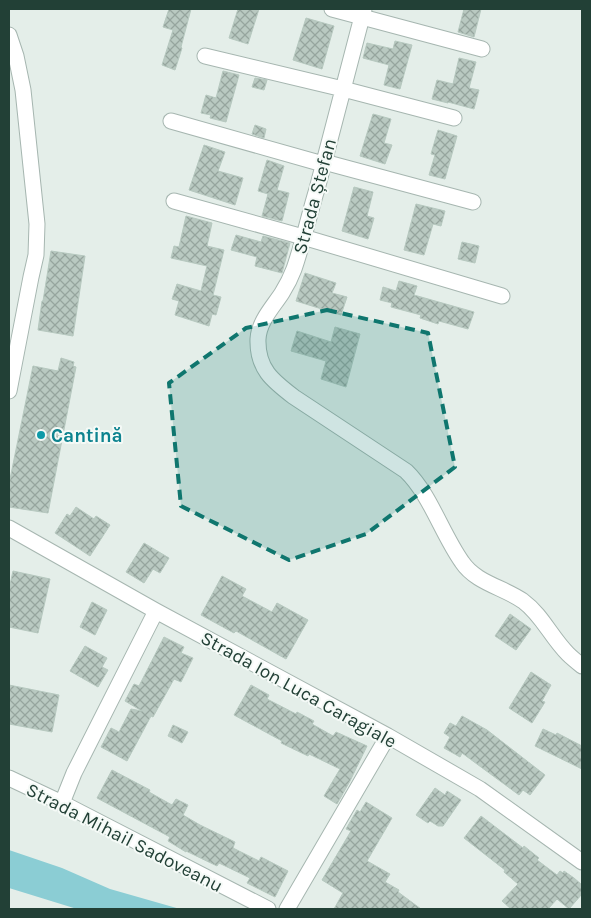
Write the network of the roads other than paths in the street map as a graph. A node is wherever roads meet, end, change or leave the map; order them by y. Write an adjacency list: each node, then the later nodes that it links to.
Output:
1 (332, 9): 2 (street)
2 (363, 13): 4 (street); 6 (street, Strada Ștefan)
3 (9, 35): 14 (street)
4 (482, 49)
5 (205, 56): 6 (street)
6 (343, 89): 7 (street); 9 (street, Strada Ștefan)
7 (454, 118)
8 (171, 121): 9 (street)
9 (324, 163): 11 (street); 12 (street, Strada Ștefan)
10 (174, 201): 12 (street)
11 (473, 202)
12 (303, 237): 13 (street); 17 (street, Strada Ștefan)
13 (502, 296)
14 (9, 391)
15 (9, 528): 16 (street, Strada Ion Luca Caragiale)
16 (156, 611): 18 (street, Strada Ion Luca Caragiale); 20 (street)
17 (582, 666)
18 (388, 736): 21 (street, Strada Ion Luca Caragiale); 23 (street)
19 (9, 778): 20 (street, Strada Mihail Sadoveanu)
20 (62, 804): 22 (street, Strada Mihail Sadoveanu)
21 (582, 862)
22 (268, 909)
23 (287, 909)

